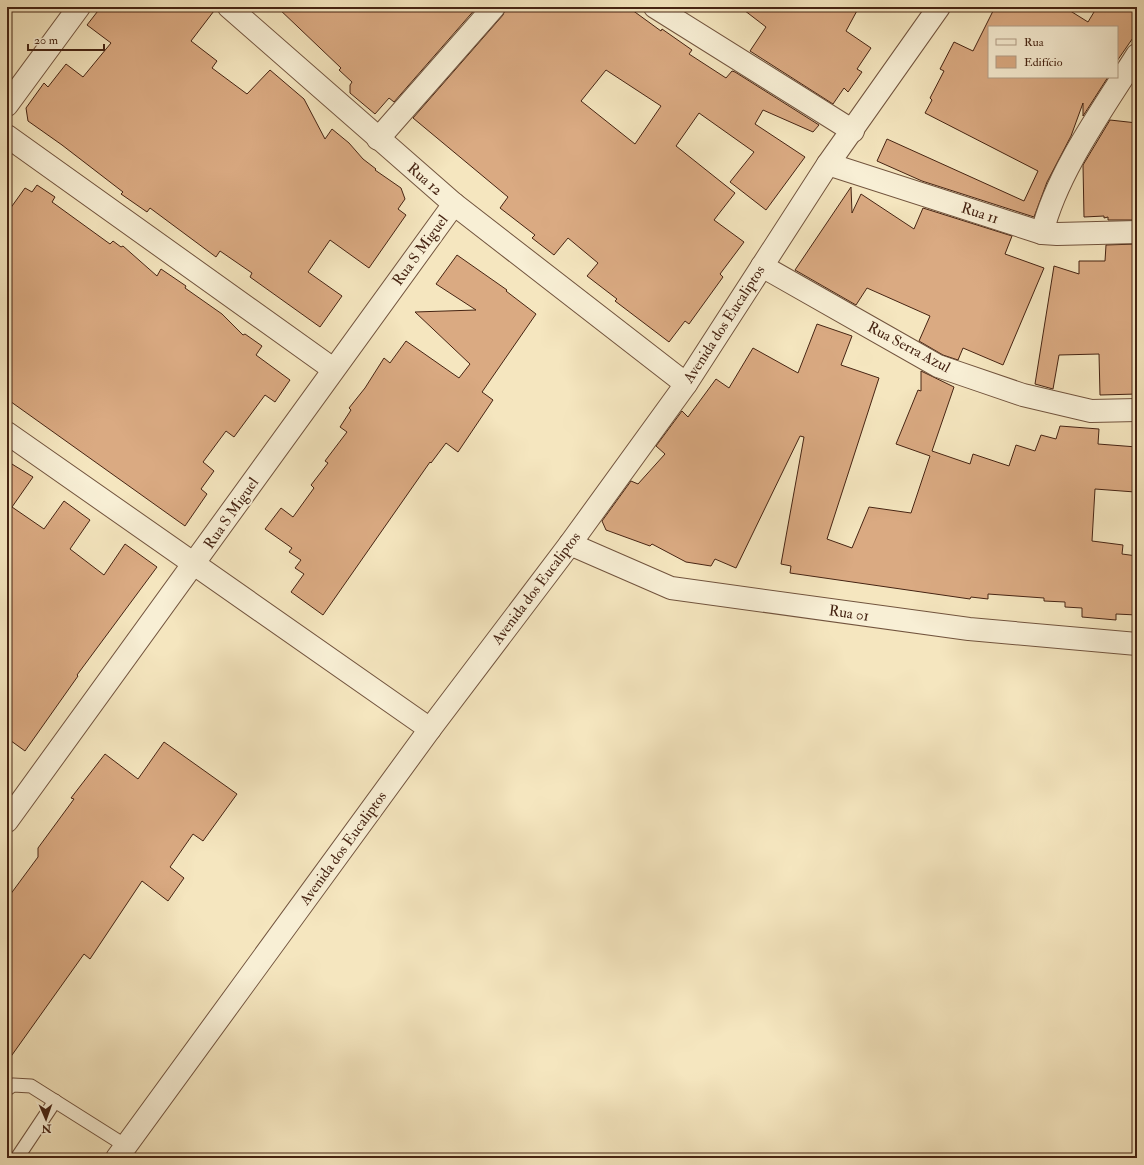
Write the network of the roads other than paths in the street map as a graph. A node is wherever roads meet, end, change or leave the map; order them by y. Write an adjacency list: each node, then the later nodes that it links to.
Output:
1 (78, 7): 7 (street)
2 (230, 7): 10 (street, Rua 12)
3 (494, 7): 10 (street)
4 (655, 7): 8 (street)
5 (939, 7): 8 (street, Avenida dos Eucaliptos)
6 (1137, 55): 14 (street)
7 (7, 105)
8 (853, 130): 11 (street, Avenida dos Eucaliptos)
9 (7, 136): 16 (street)
10 (378, 139): 12 (street, Rua 12)
11 (828, 164): 14 (street, Rua 11); 15 (street, Avenida dos Eucaliptos)
12 (454, 204): 16 (street, Rua S Miguel); 17 (street, Rua 12)
13 (1137, 232): 14 (street, Rua 11)
14 (1042, 233)
15 (762, 266): 17 (street, Avenida dos Eucaliptos); 18 (street, Rua Serra Azul)
16 (333, 369): 21 (street, Rua S Miguel)
17 (686, 384): 20 (street, Avenida dos Eucaliptos)
18 (1137, 410)
19 (7, 433): 21 (street)
20 (570, 544): 22 (street, Rua 01); 23 (street, Avenida dos Eucaliptos)
21 (195, 563): 23 (street); 24 (street, Rua S Miguel)
22 (1137, 644)
23 (430, 729): 27 (street, Avenida dos Eucaliptos)
24 (7, 821)
25 (7, 1088): 26 (lane)
26 (55, 1101): 27 (lane); 28 (lane)
27 (122, 1152)
28 (17, 1158)

